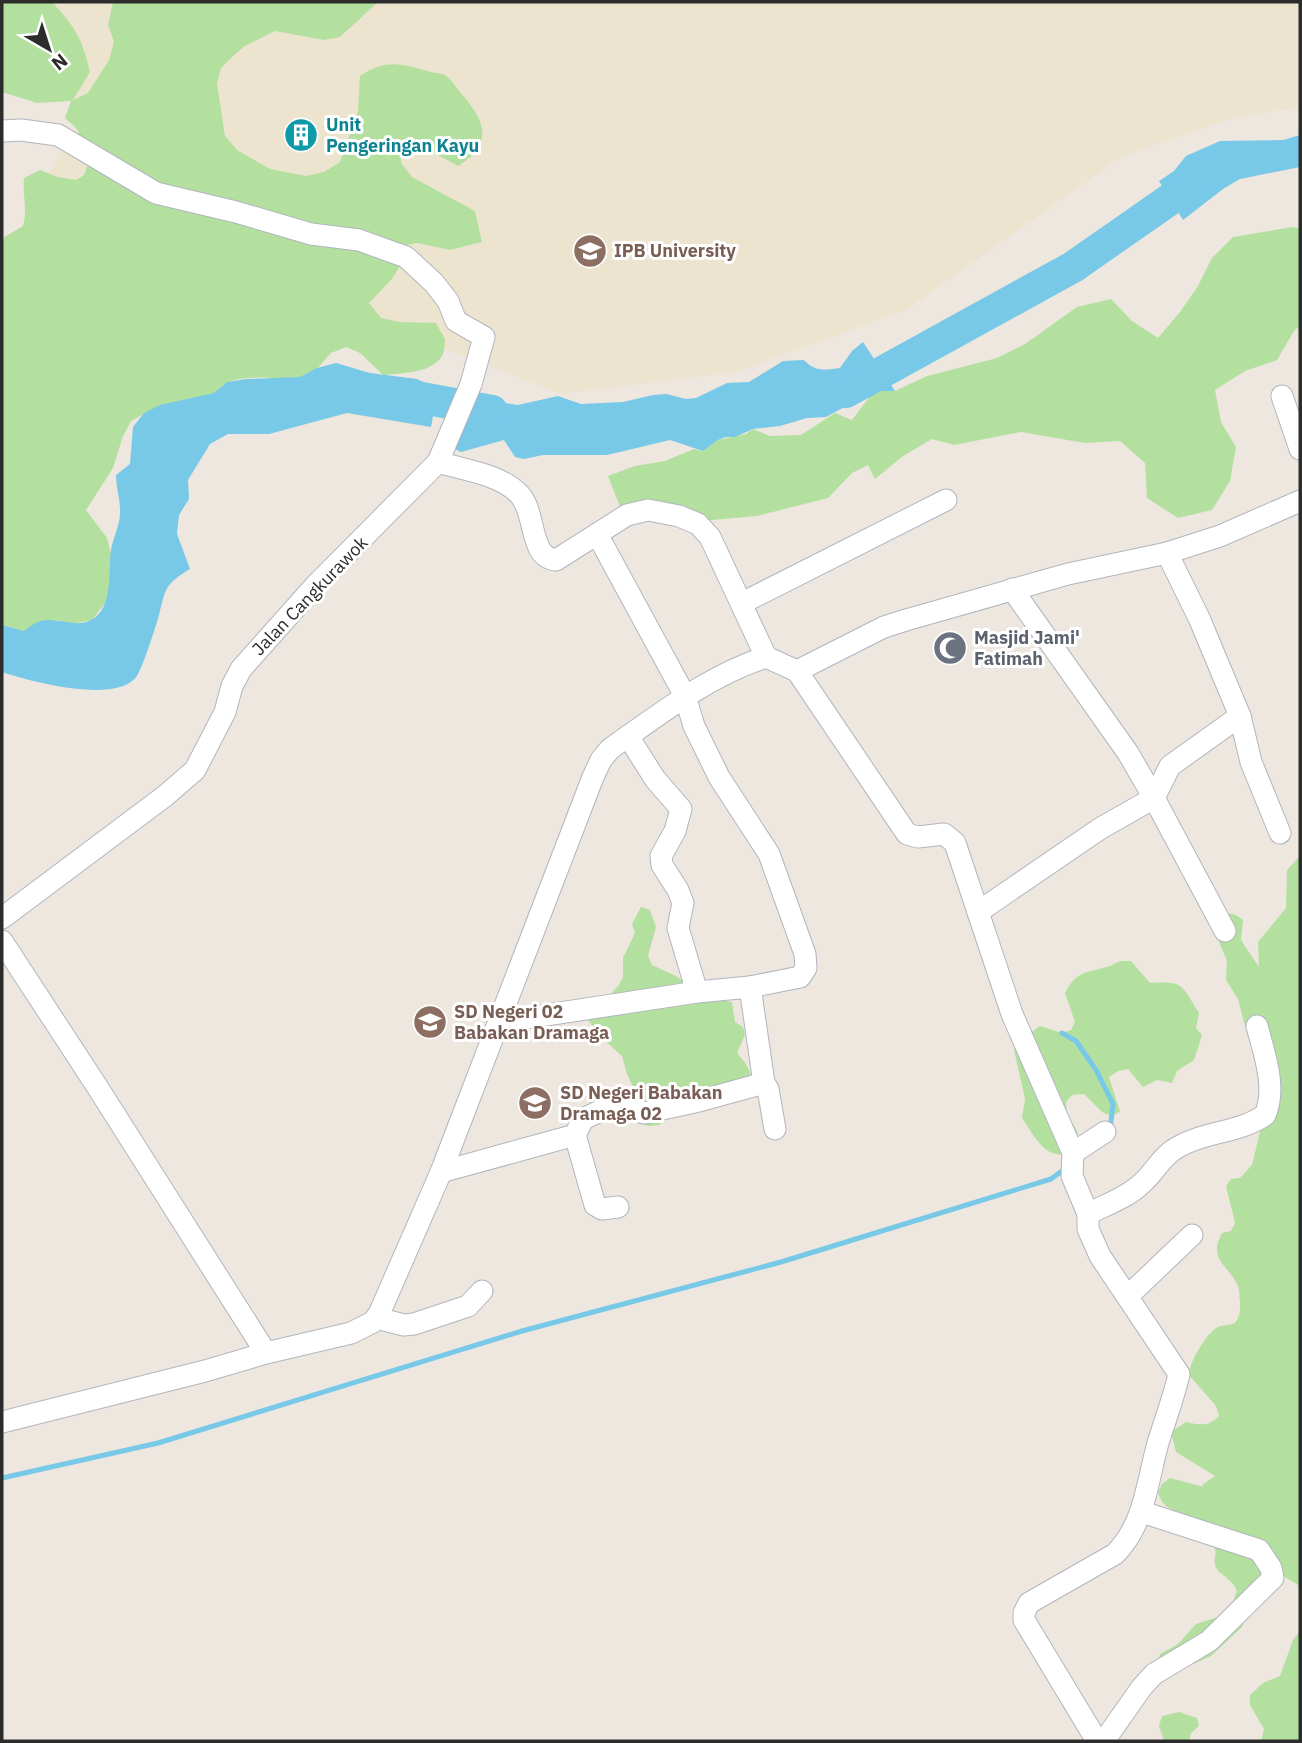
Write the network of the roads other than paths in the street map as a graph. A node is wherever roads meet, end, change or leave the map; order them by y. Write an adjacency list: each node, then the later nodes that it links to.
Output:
1 (2, 131): 4 (street)
2 (1282, 396): 3 (street)
3 (1300, 449)
4 (442, 455): 7 (street); 19 (street, Jalan Cangkurawok)
5 (946, 500): 10 (street)
6 (1300, 501): 8 (street)
7 (597, 534): 10 (street); 13 (street)
8 (1167, 553): 9 (street); 14 (street)
9 (1012, 589): 12 (street); 16 (street)
10 (742, 603): 11 (street)
11 (766, 657): 12 (street); 13 (street)
12 (797, 671): 18 (street)
13 (685, 696): 15 (street); 22 (street)
14 (1240, 716): 16 (street); 17 (street)
15 (628, 736): 23 (street); 24 (street)
16 (1154, 798): 18 (street); 20 (street)
17 (1280, 832)
18 (978, 912): 30 (street)
19 (2, 918)
20 (1224, 931)
21 (2, 941): 38 (street)
22 (750, 987): 23 (street); 26 (street)
23 (697, 992): 24 (street)
24 (501, 1022): 31 (street)
25 (1257, 1026): 33 (street)
26 (764, 1083): 27 (street); 29 (street)
27 (775, 1129)
28 (1105, 1132): 30 (street)
29 (575, 1135): 31 (street); 32 (street)
30 (1073, 1162): 33 (street)
31 (441, 1172): 37 (street)
32 (618, 1207)
33 (1088, 1214): 36 (street)
34 (1192, 1235): 36 (street)
35 (482, 1291): 37 (street)
36 (1128, 1296): 40 (street)
37 (376, 1318): 38 (street)
38 (266, 1353): 39 (street)
39 (2, 1422)
40 (1142, 1512): 41 (street); 42 (street)
41 (1097, 1741)
42 (1104, 1741)

